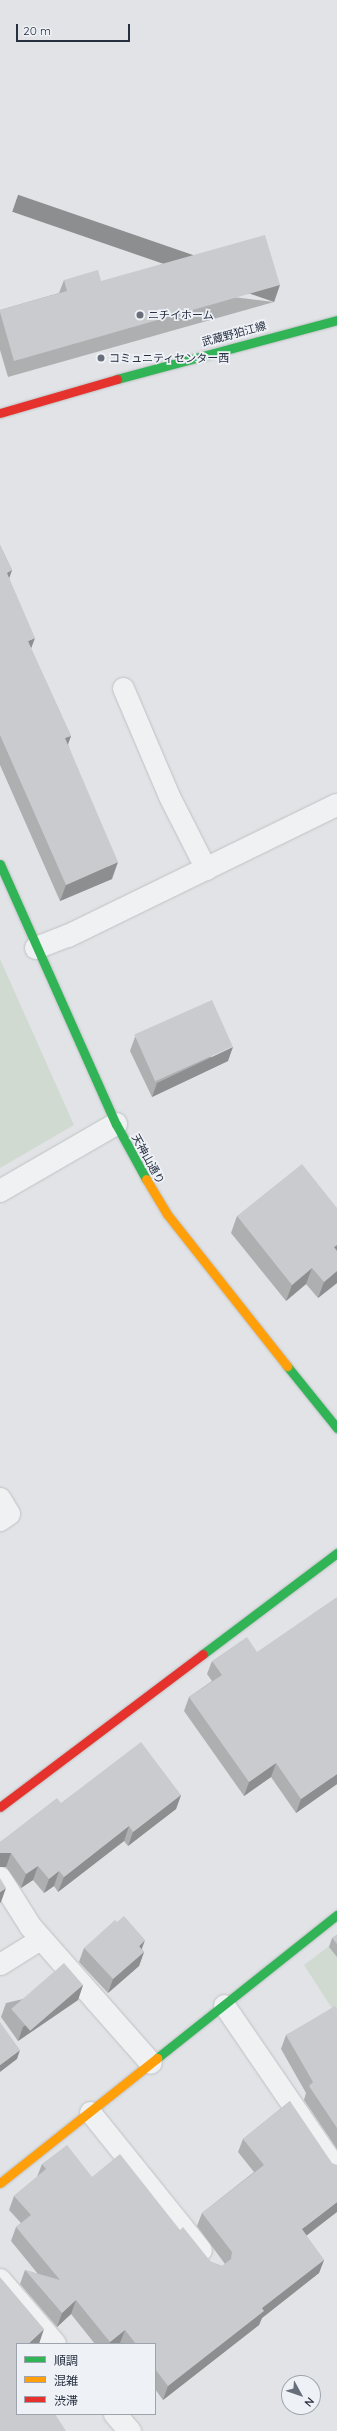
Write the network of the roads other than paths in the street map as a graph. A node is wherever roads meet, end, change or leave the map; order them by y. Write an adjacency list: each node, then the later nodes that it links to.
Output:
1 (337, 320): 2 (street, 武蔵野狛江線)
2 (1, 410)
3 (123, 688): 6 (lane)
4 (337, 805): 6 (street)
5 (0, 864): 7 (street, 天神山通り)
6 (206, 869): 7 (street)
7 (36, 948): 8 (street, 天神山通り)
8 (116, 1124): 9 (street); 10 (street, 天神山通り)
9 (0, 1191)
10 (337, 1428)
11 (0, 1499): 12 (street)
12 (0, 1520)
13 (337, 1552): 14 (street)
14 (0, 1807)
15 (0, 1878): 17 (street)
16 (337, 1915): 19 (street)
17 (40, 1939): 18 (lane); 20 (street)
18 (0, 1964)
19 (224, 2005): 20 (street); 22 (lane)
20 (151, 2063): 21 (street)
21 (90, 2112): 23 (street); 24 (lane)
22 (337, 2170)
23 (0, 2183)
24 (215, 2268)
25 (0, 2280): 26 (street)
26 (54, 2343)
27 (117, 2415): 28 (street)
28 (130, 2431)

